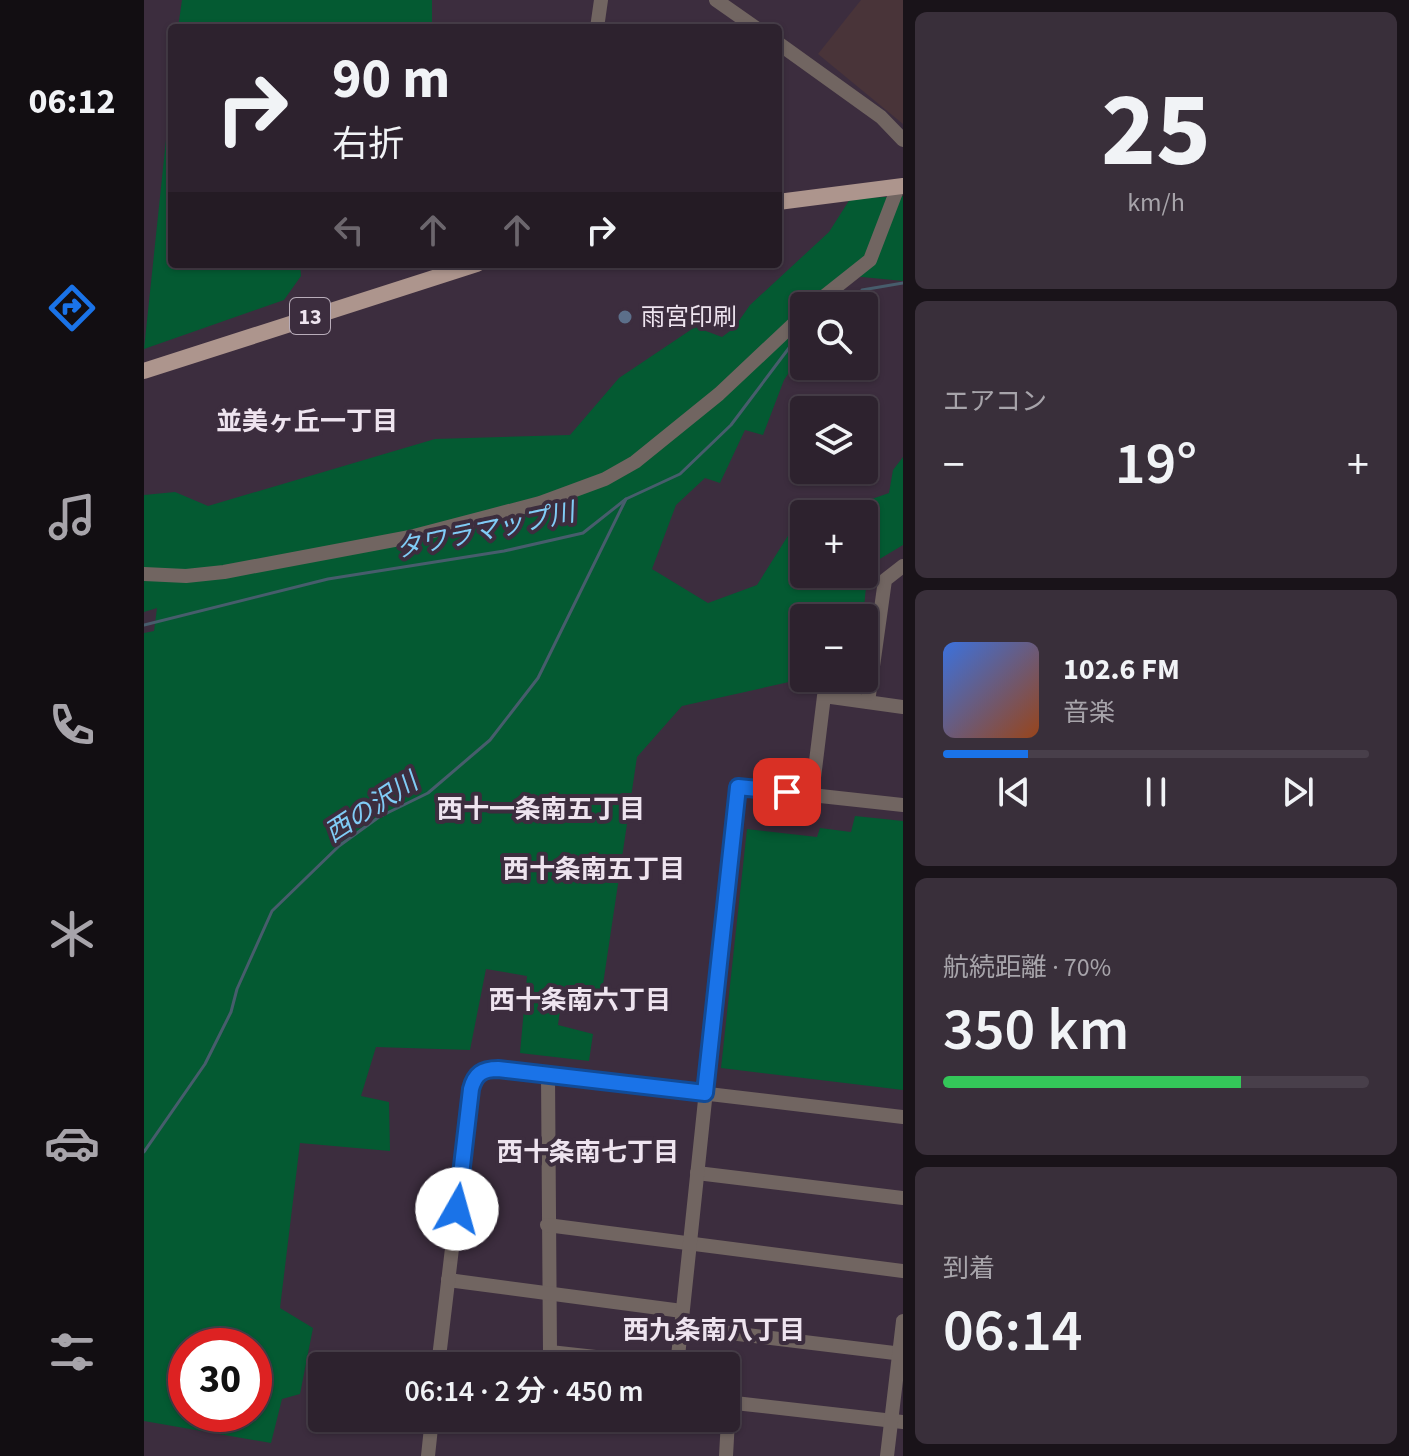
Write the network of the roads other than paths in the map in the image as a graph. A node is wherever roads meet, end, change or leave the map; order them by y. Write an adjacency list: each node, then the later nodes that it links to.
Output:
1 (601, 0): 3 (street)
2 (716, 0): 4 (street)
3 (598, 24)
4 (750, 24)
5 (782, 46): 6 (street)
6 (903, 140)
7 (901, 187): 8 (main road); 10 (street)
8 (782, 202)
9 (465, 268): 12 (main road, 13)
10 (830, 292)
11 (790, 327): 14 (street)
12 (144, 371)
13 (903, 566): 15 (street)
14 (144, 574)
15 (868, 702): 16 (street); 17 (street)
16 (903, 707)
17 (812, 794): 18 (street); 20 (street)
18 (903, 805)
19 (548, 1076): 20 (street); 24 (street); 27 (street)
20 (705, 1093): 21 (street); 22 (street)
21 (903, 1117)
22 (697, 1173): 23 (street); 25 (street)
23 (903, 1198)
24 (547, 1225): 25 (street); 28 (street)
25 (690, 1243): 26 (street); 29 (street)
26 (903, 1271)
27 (448, 1280): 28 (street); 32 (street)
28 (548, 1294): 29 (street); 33 (street)
29 (682, 1311): 31 (street)
30 (903, 1321): 35 (street)
31 (681, 1327): 34 (street); 35 (street)
32 (440, 1352)
33 (550, 1352)
34 (678, 1352)
35 (901, 1354): 37 (street)
36 (740, 1403): 37 (street)
37 (897, 1421): 42 (street)
38 (431, 1432): 40 (street)
39 (726, 1432): 41 (street)
40 (428, 1456)
41 (726, 1456)
42 (887, 1456)

